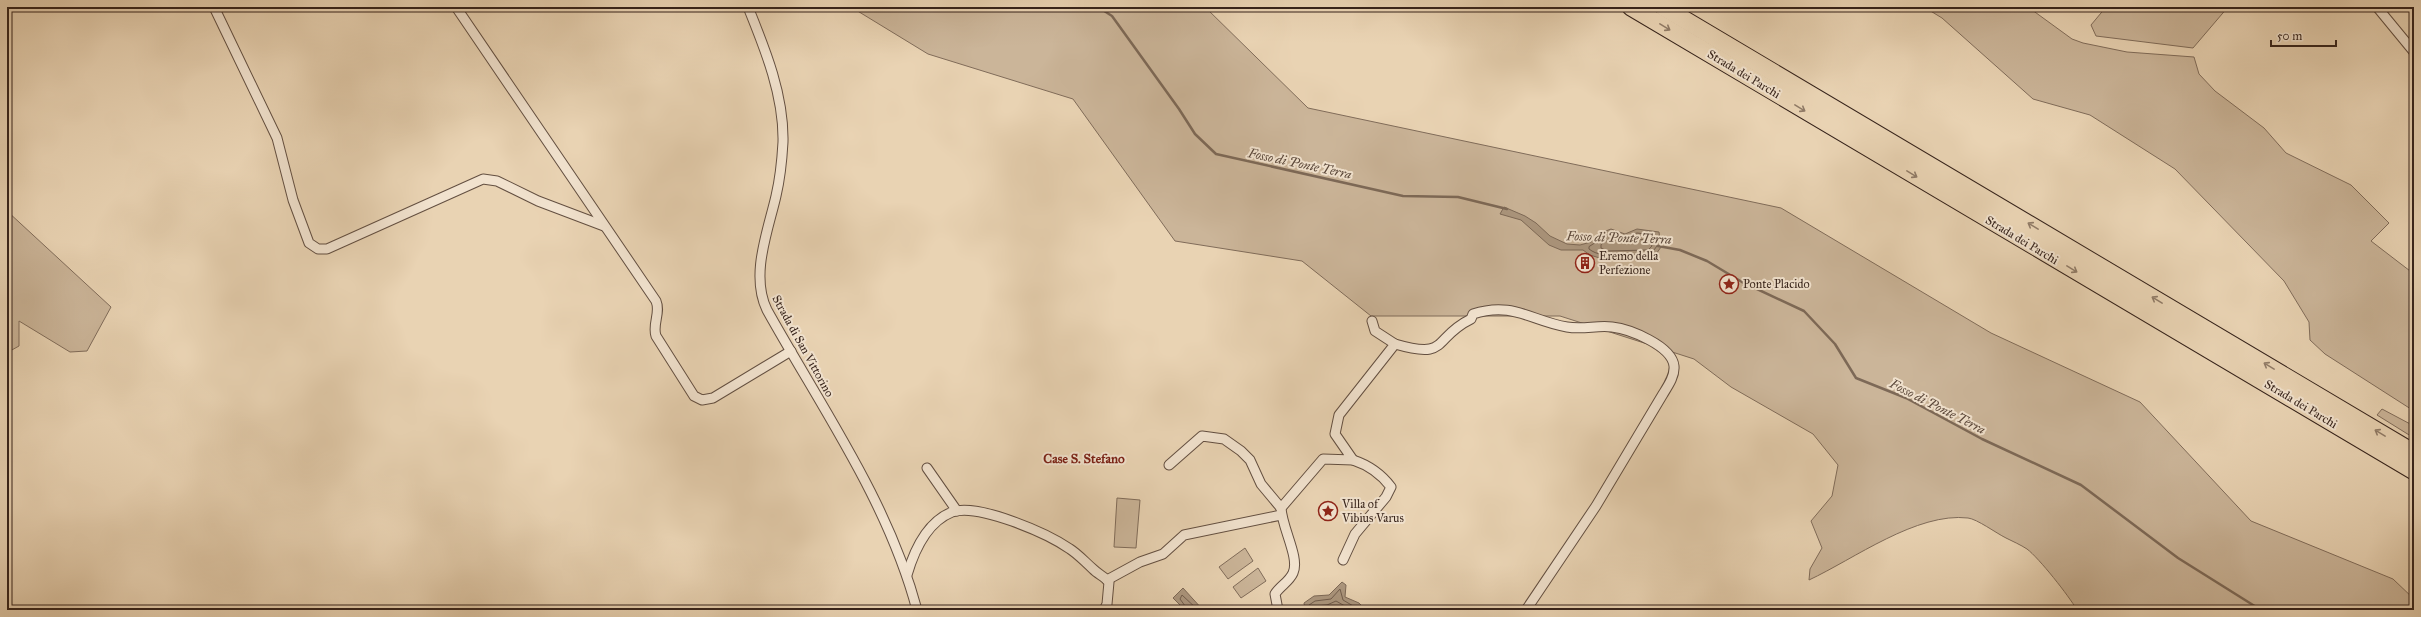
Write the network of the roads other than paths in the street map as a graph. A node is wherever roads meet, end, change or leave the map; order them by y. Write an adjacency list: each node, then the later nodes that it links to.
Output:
1 (214, 7): 8 (street)
2 (456, 7): 8 (street)
3 (748, 7): 11 (street, Strada di San Vittorino)
4 (1632, 7): 16 (highway, Strada dei Parchi, one-way to 16)
5 (1663, 7): 12 (highway, Strada dei Parchi, one-way to 5)
6 (2377, 7): 7 (street)
7 (2414, 52)
8 (604, 226): 11 (street)
9 (1372, 322): 10 (street)
10 (1395, 344): 13 (street); 25 (street)
11 (791, 351): 20 (street, Strada di San Vittorino)
12 (2414, 453)
13 (1353, 460): 18 (street); 19 (street)
14 (1169, 464): 18 (street)
15 (927, 468): 17 (street)
16 (2414, 471)
17 (957, 511): 20 (street); 21 (street)
18 (1281, 512): 21 (street); 24 (street)
19 (1343, 560)
20 (908, 575): 22 (street, Strada di San Vittorino)
21 (1107, 580): 23 (street)
22 (917, 610)
23 (1104, 610)
24 (1278, 610)
25 (1526, 610)

